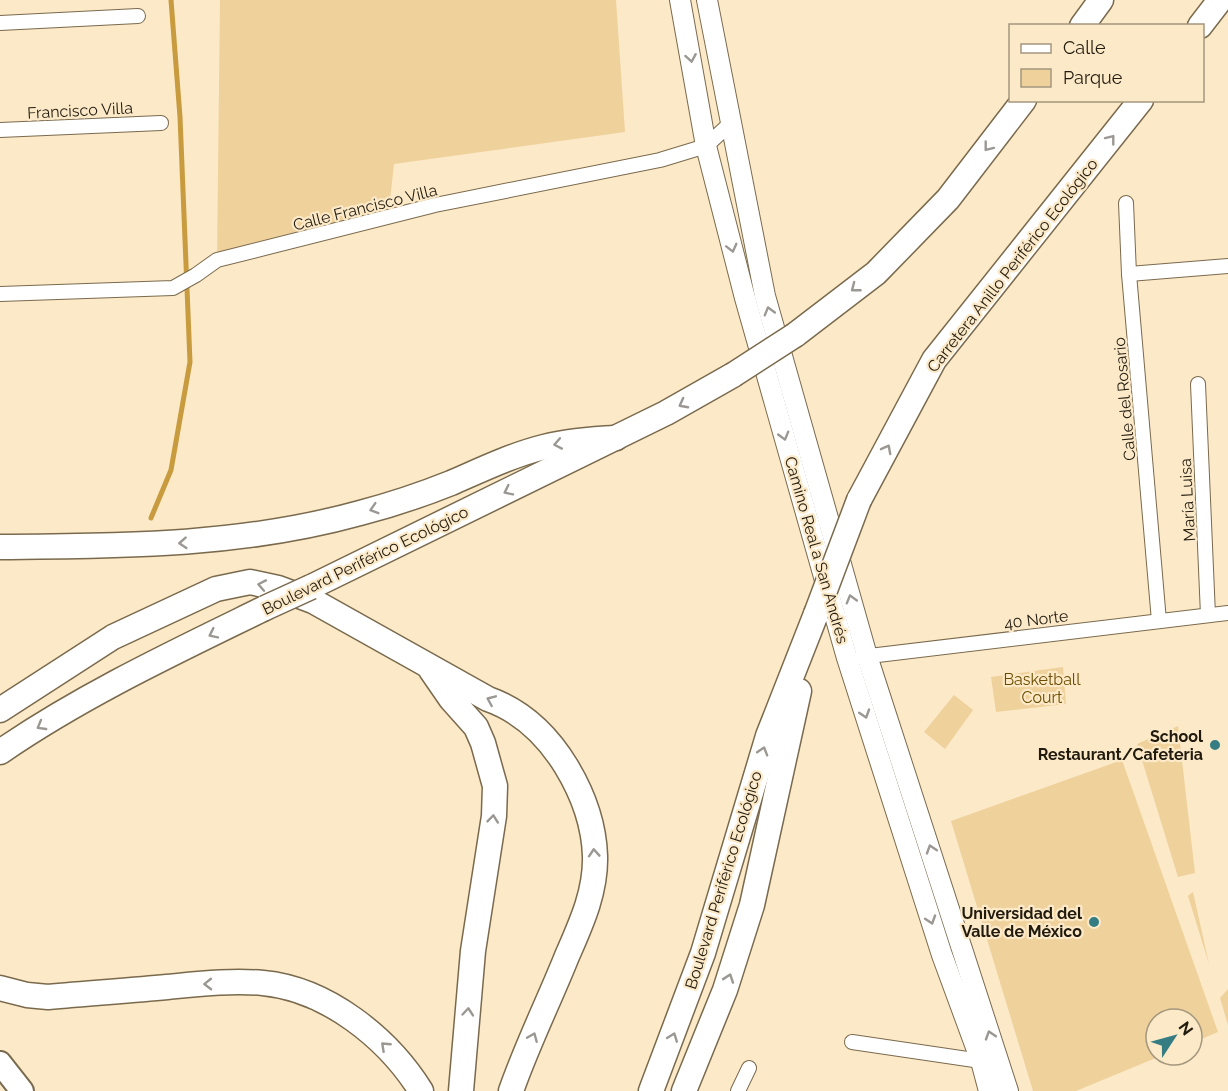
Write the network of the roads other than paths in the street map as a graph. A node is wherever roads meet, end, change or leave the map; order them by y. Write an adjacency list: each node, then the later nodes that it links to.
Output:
1 (680, 0): 14 (main road, Camino Real a San Andrés, one-way to 14)
2 (708, 0): 11 (main road, Camino Real a San Andrés)
3 (1101, 0): 7 (highway)
4 (1220, 0): 8 (highway)
5 (138, 16): 6 (street)
6 (0, 23)
7 (1083, 24)
8 (1202, 24)
9 (1022, 102): 20 (highway, Boulevard Periférico Ecológico, one-way to 20, bridge)
10 (1139, 102): 21 (highway, Carretera Anillo Periférico Ecológico, one-way to 10)
11 (732, 122): 14 (street, Calle Francisco Villa); 27 (main road, Camino Real a San Andrés, one-way to 11)
12 (161, 123): 13 (street, Francisco Villa)
13 (0, 130)
14 (706, 146): 18 (street, Calle Francisco Villa); 28 (main road, Camino Real a San Andrés, one-way to 28)
15 (1126, 203): 17 (street, Calle del Rosario)
16 (1228, 266): 17 (street)
17 (1129, 274): 25 (street, Calle del Rosario)
18 (0, 294)
19 (1198, 384): 24 (street, María Luisa)
20 (616, 438): 22 (highway, one-way to 22); 31 (highway, Boulevard Periférico Ecológico, one-way to 31, bridge)
21 (859, 500): 26 (highway, Boulevard Periférico Ecológico, bridge)
22 (0, 547)
23 (1228, 613): 24 (street, 40 Norte)
24 (1208, 615): 25 (street, 40 Norte)
25 (1160, 621): 27 (street, 40 Norte)
26 (806, 643): 41 (highway, Boulevard Periférico Ecológico, one-way to 26); 42 (highway, one-way to 26)
27 (867, 656): 28 (street, 40 Norte); 45 (main road, Camino Real a San Andrés, one-way to 27)
28 (847, 658): 34 (main road, Camino Real a San Andrés, one-way to 34)
29 (429, 667): 30 (highway, one-way to 30); 39 (highway, one-way to 29); 40 (highway, one-way to 29)
30 (0, 710)
31 (0, 752)
32 (0, 988): 38 (highway, one-way to 32)
33 (852, 1042): 34 (street)
34 (981, 1061): 44 (main road, Camino Real a San Andrés)
35 (0, 1063): 37 (main road)
36 (749, 1068): 43 (street)
37 (22, 1091)
38 (421, 1091)
39 (461, 1091)
40 (512, 1091)
41 (651, 1091)
42 (684, 1091)
43 (738, 1091)
44 (989, 1091)
45 (1008, 1091)

